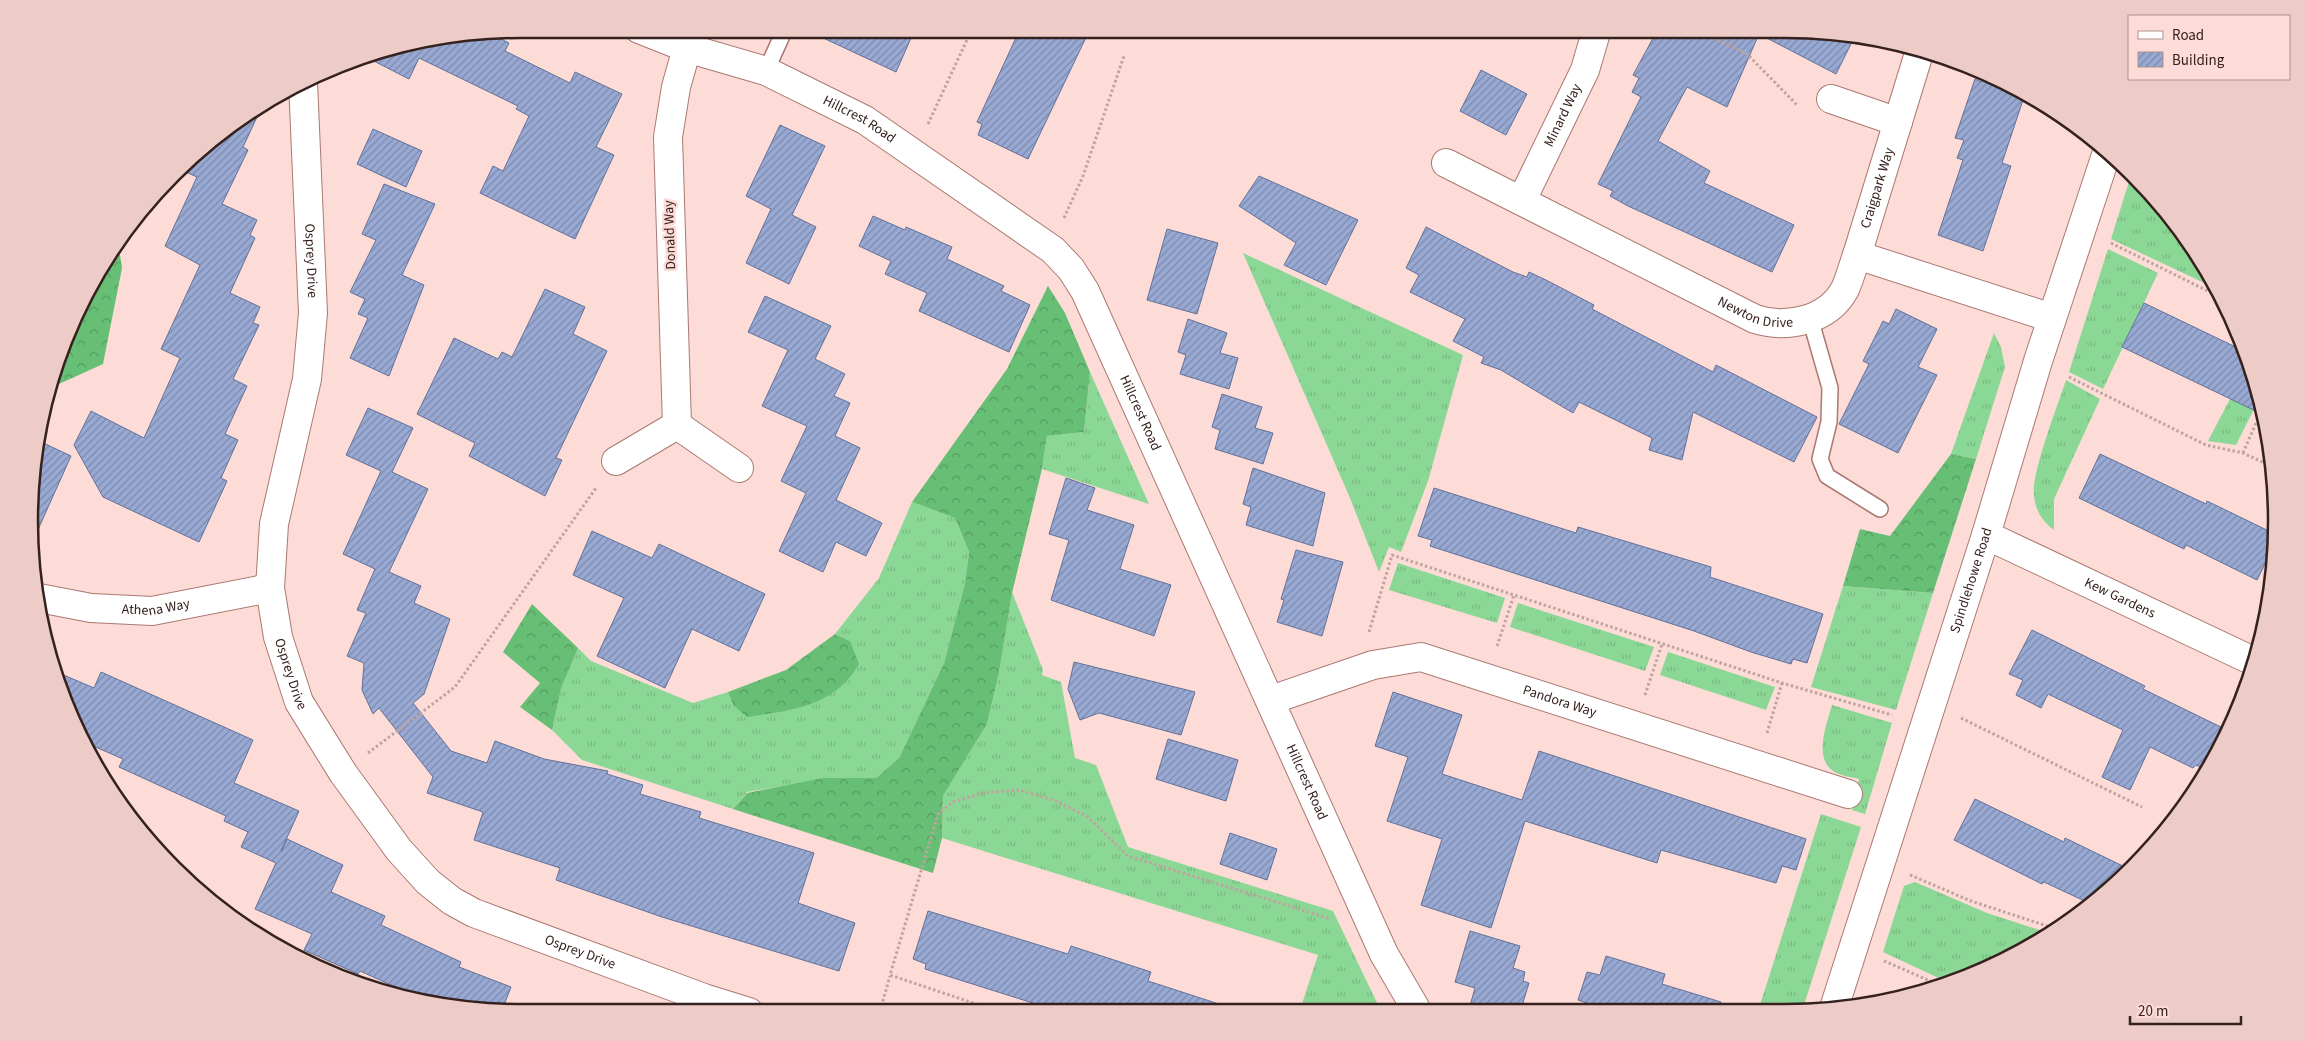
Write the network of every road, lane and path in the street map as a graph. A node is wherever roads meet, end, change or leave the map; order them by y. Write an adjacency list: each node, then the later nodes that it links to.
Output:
1 (662, 38): 6 (street, Hillcrest Road)
2 (782, 38): 9 (lane)
3 (968, 38): 13 (path)
4 (1594, 38): 16 (street, Minard Way)
5 (1714, 38): 11 (path)
6 (687, 48): 9 (street, Hillcrest Road); 25 (street, Donald Way)
7 (1124, 56): 18 (path)
8 (1918, 56): 12 (street, Craigpark Way)
9 (766, 71): 13 (street, Hillcrest Road)
10 (303, 89): 32 (street, Osprey Drive)
11 (1831, 99): 12 (street)
12 (1898, 122): 19 (street, Craigpark Way)
13 (914, 154): 18 (street, Hillcrest Road)
14 (2104, 158): 17 (street, Spindlehowe Road)
15 (1446, 163): 16 (street, Newton Drive)
16 (1522, 200): 21 (street, Newton Drive)
17 (2082, 229): 20 (path); 22 (street, Spindlehowe Road)
18 (1050, 248): 41 (street, Hillcrest Road)
19 (1857, 255): 21 (street, Newton Drive); 22 (street)
20 (2210, 292)
21 (1810, 318): 30 (lane)
22 (2052, 318): 23 (street, Spindlehowe Road)
23 (2038, 361): 26 (path); 31 (street, Spindlehowe Road)
24 (2257, 421): 26 (path)
25 (677, 425): 27 (street); 29 (street)
26 (2243, 453): 28 (path)
27 (616, 461): 44 (path)
28 (2264, 463)
29 (739, 468)
30 (1880, 509)
31 (1986, 535): 38 (street, Kew Gardens); 42 (street, Spindlehowe Road)
32 (270, 588): 34 (street, Athena Way); 44 (street, Osprey Drive)
33 (1514, 595): 35 (path); 36 (path); 37 (path)
34 (44, 599)
35 (1371, 625)
36 (1662, 644): 39 (path); 40 (path)
37 (1497, 646)
38 (2247, 658)
39 (1782, 683): 42 (path); 43 (path)
40 (1645, 694)
41 (1271, 700): 45 (street, Pandora Way); 49 (street, Hillcrest Road)
42 (1927, 714): 46 (path); 47 (street, Spindlehowe Road)
43 (1767, 733)
44 (343, 773): 54 (street, Osprey Drive)
45 (1848, 794)
46 (2142, 807)
47 (1880, 862): 48 (path); 50 (street, Spindlehowe Road)
48 (2047, 926)
49 (1375, 932): 51 (path); 57 (street, Hillcrest Road)
50 (1853, 947): 52 (path); 53 (street, Spindlehowe Road)
51 (890, 976): 55 (path); 56 (path)
52 (1930, 981)
53 (1836, 1000)
54 (700, 1004)
55 (882, 1004)
56 (976, 1004)
57 (1413, 1004)

